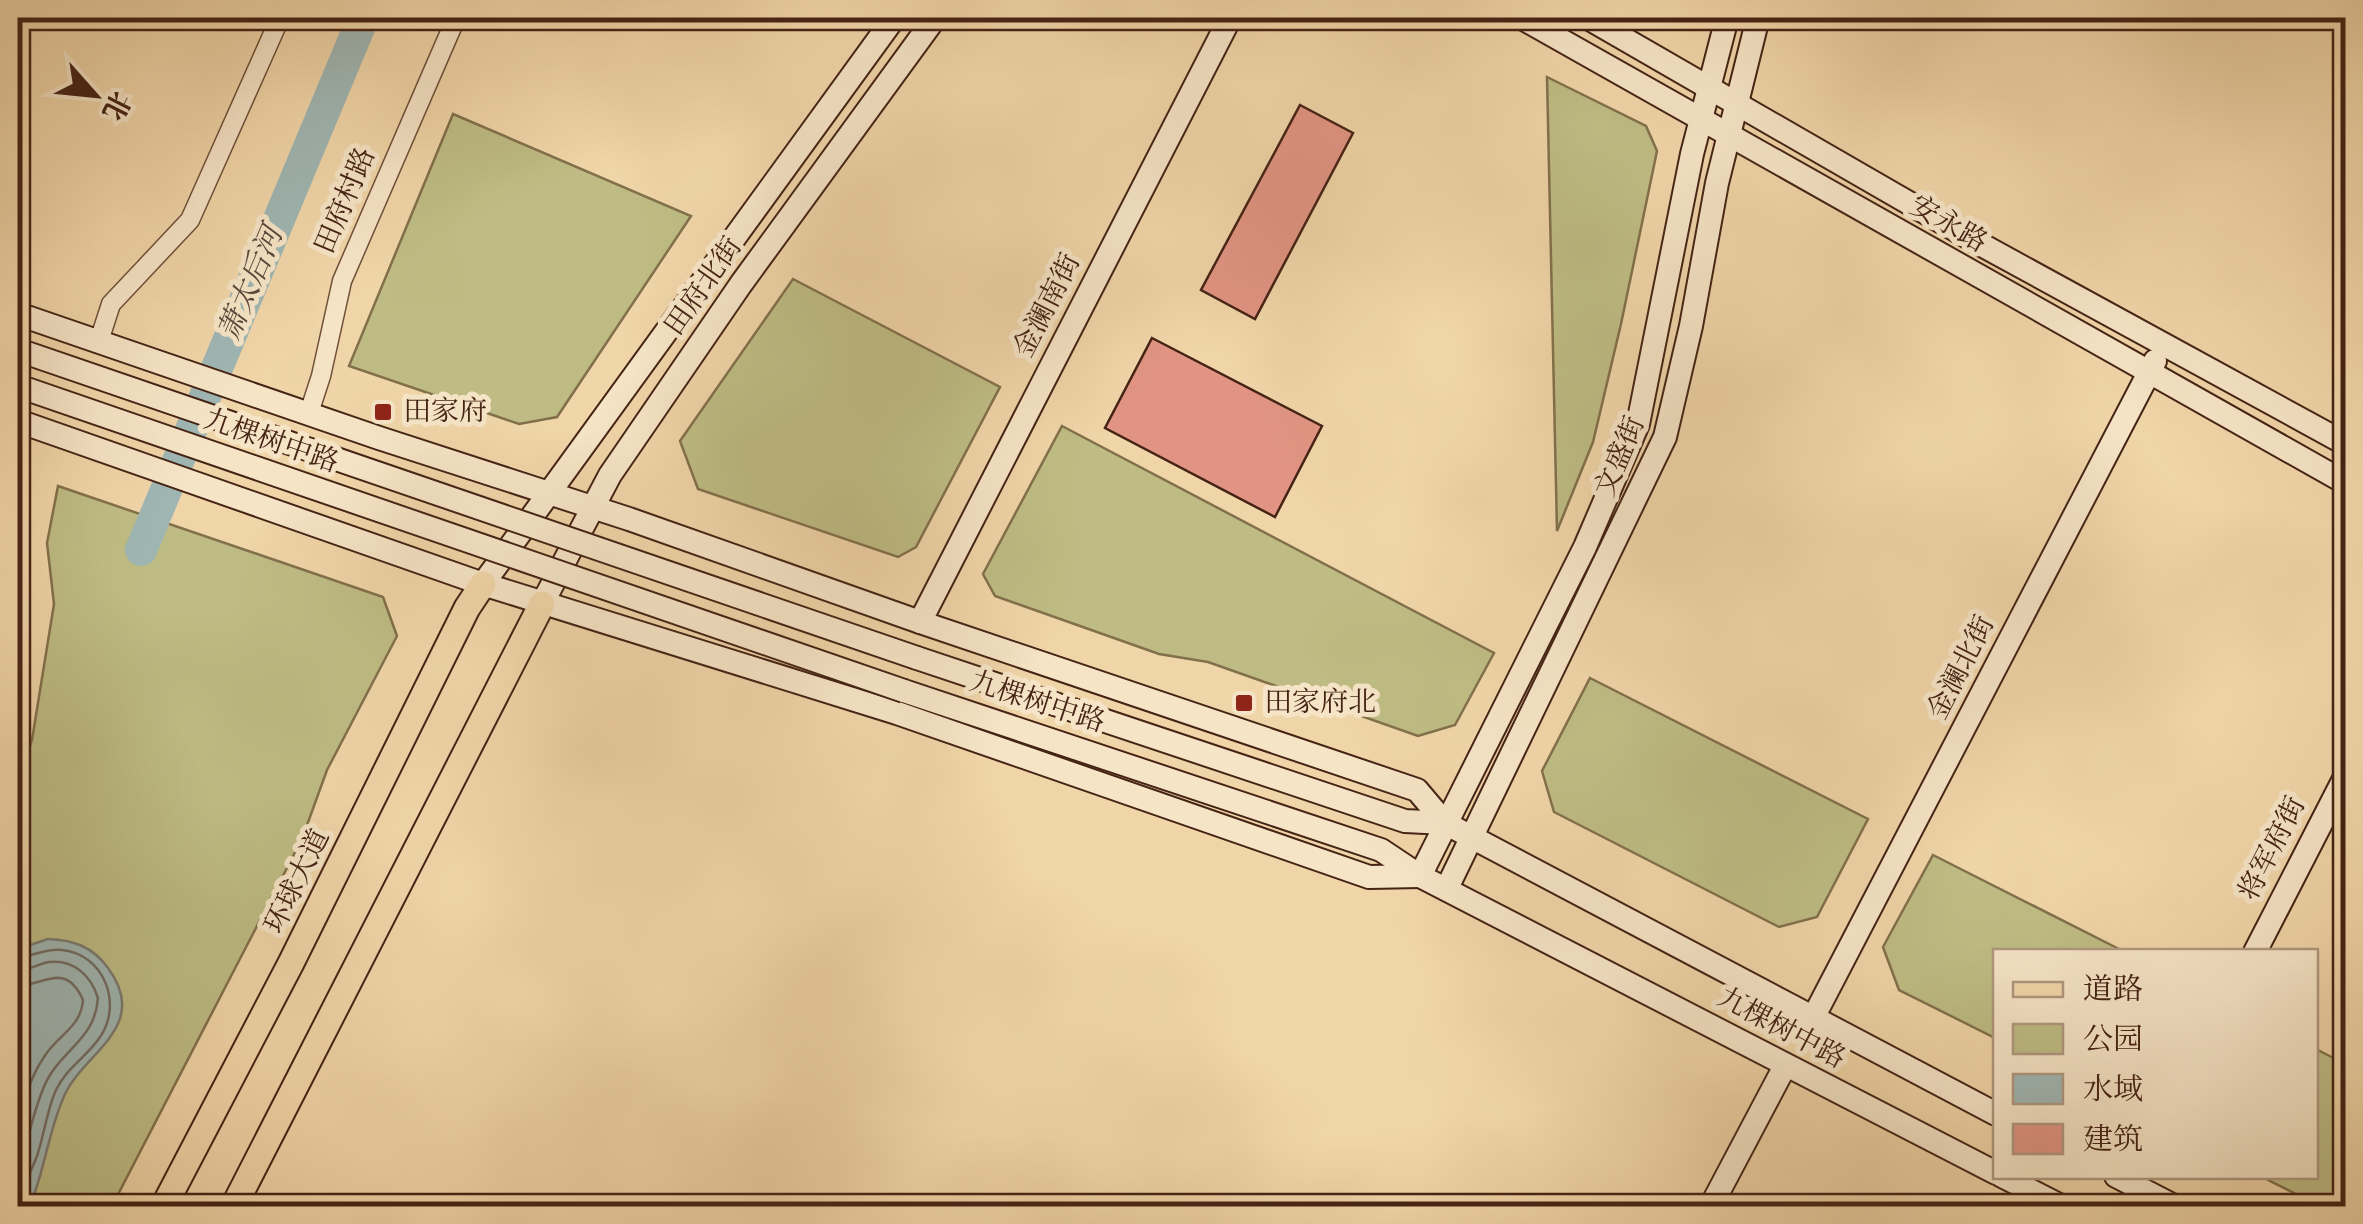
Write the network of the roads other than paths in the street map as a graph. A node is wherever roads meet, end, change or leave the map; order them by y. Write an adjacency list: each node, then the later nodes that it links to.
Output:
1 (280, 18): 15 (street)
2 (456, 18): 20 (street, 田府村路)
3 (894, 18): 24 (main road, 田府北街)
4 (935, 18): 25 (main road, 田府北街)
5 (1230, 18): 28 (main road, 金澜南街)
6 (1522, 18): 12 (main road, 安永路)
7 (1588, 18): 10 (main road, 安永路)
8 (1727, 18): 10 (main road, 文盛街)
9 (1758, 18): 11 (main road, 文盛街)
10 (1707, 88): 11 (main road, 安永路); 12 (main road, 文盛街)
11 (1735, 104): 13 (main road, 文盛街); 16 (main road, 安永路)
12 (1701, 120): 13 (main road, 安永路); 30 (main road, 文盛街)
13 (1729, 136): 18 (main road, 安永路); 31 (main road, 文盛街)
14 (18, 314): 15 (main road)
15 (99, 342): 20 (main road)
16 (2164, 344): 18 (main road, 金澜北街); 22 (main road, 安永路)
17 (18, 350): 30 (main road, 九棵树中路, bridge)
18 (2148, 373): 23 (main road, 安永路); 35 (main road, 金澜北街)
19 (18, 386): 32 (main road, 九棵树中路, bridge)
20 (309, 414): 24 (main road)
21 (18, 422): 26 (main road)
22 (2346, 444)
23 (2346, 484)
24 (549, 493): 25 (main road); 26 (main road, 田府北街)
25 (593, 506): 27 (main road, 田府北街); 28 (main road)
26 (483, 584): 27 (main road); 41 (main road, 环球大道)
27 (542, 604): 32 (main road); 42 (main road)
28 (920, 622): 30 (main road)
29 (2346, 775): 34 (main road, 将军府街)
30 (1446, 823): 31 (main road, 九棵树中路); 32 (main road, 文盛街)
31 (1471, 838): 33 (main road, 文盛街); 35 (main road, 九棵树中路)
32 (1420, 876): 33 (main road, 九棵树中路)
33 (1447, 888): 36 (main road, 九棵树中路)
34 (2256, 949)
35 (1813, 1018): 37 (main road, 九棵树中路)
36 (1785, 1066): 38 (main road, 九棵树中路); 43 (main road)
37 (1993, 1112)
38 (1993, 1172)
39 (2007, 1179): 44 (main road, 九棵树中路)
40 (2129, 1180): 45 (main road)
41 (164, 1206)
42 (234, 1206)
43 (1711, 1206)
44 (2060, 1206)
45 (2174, 1206)

